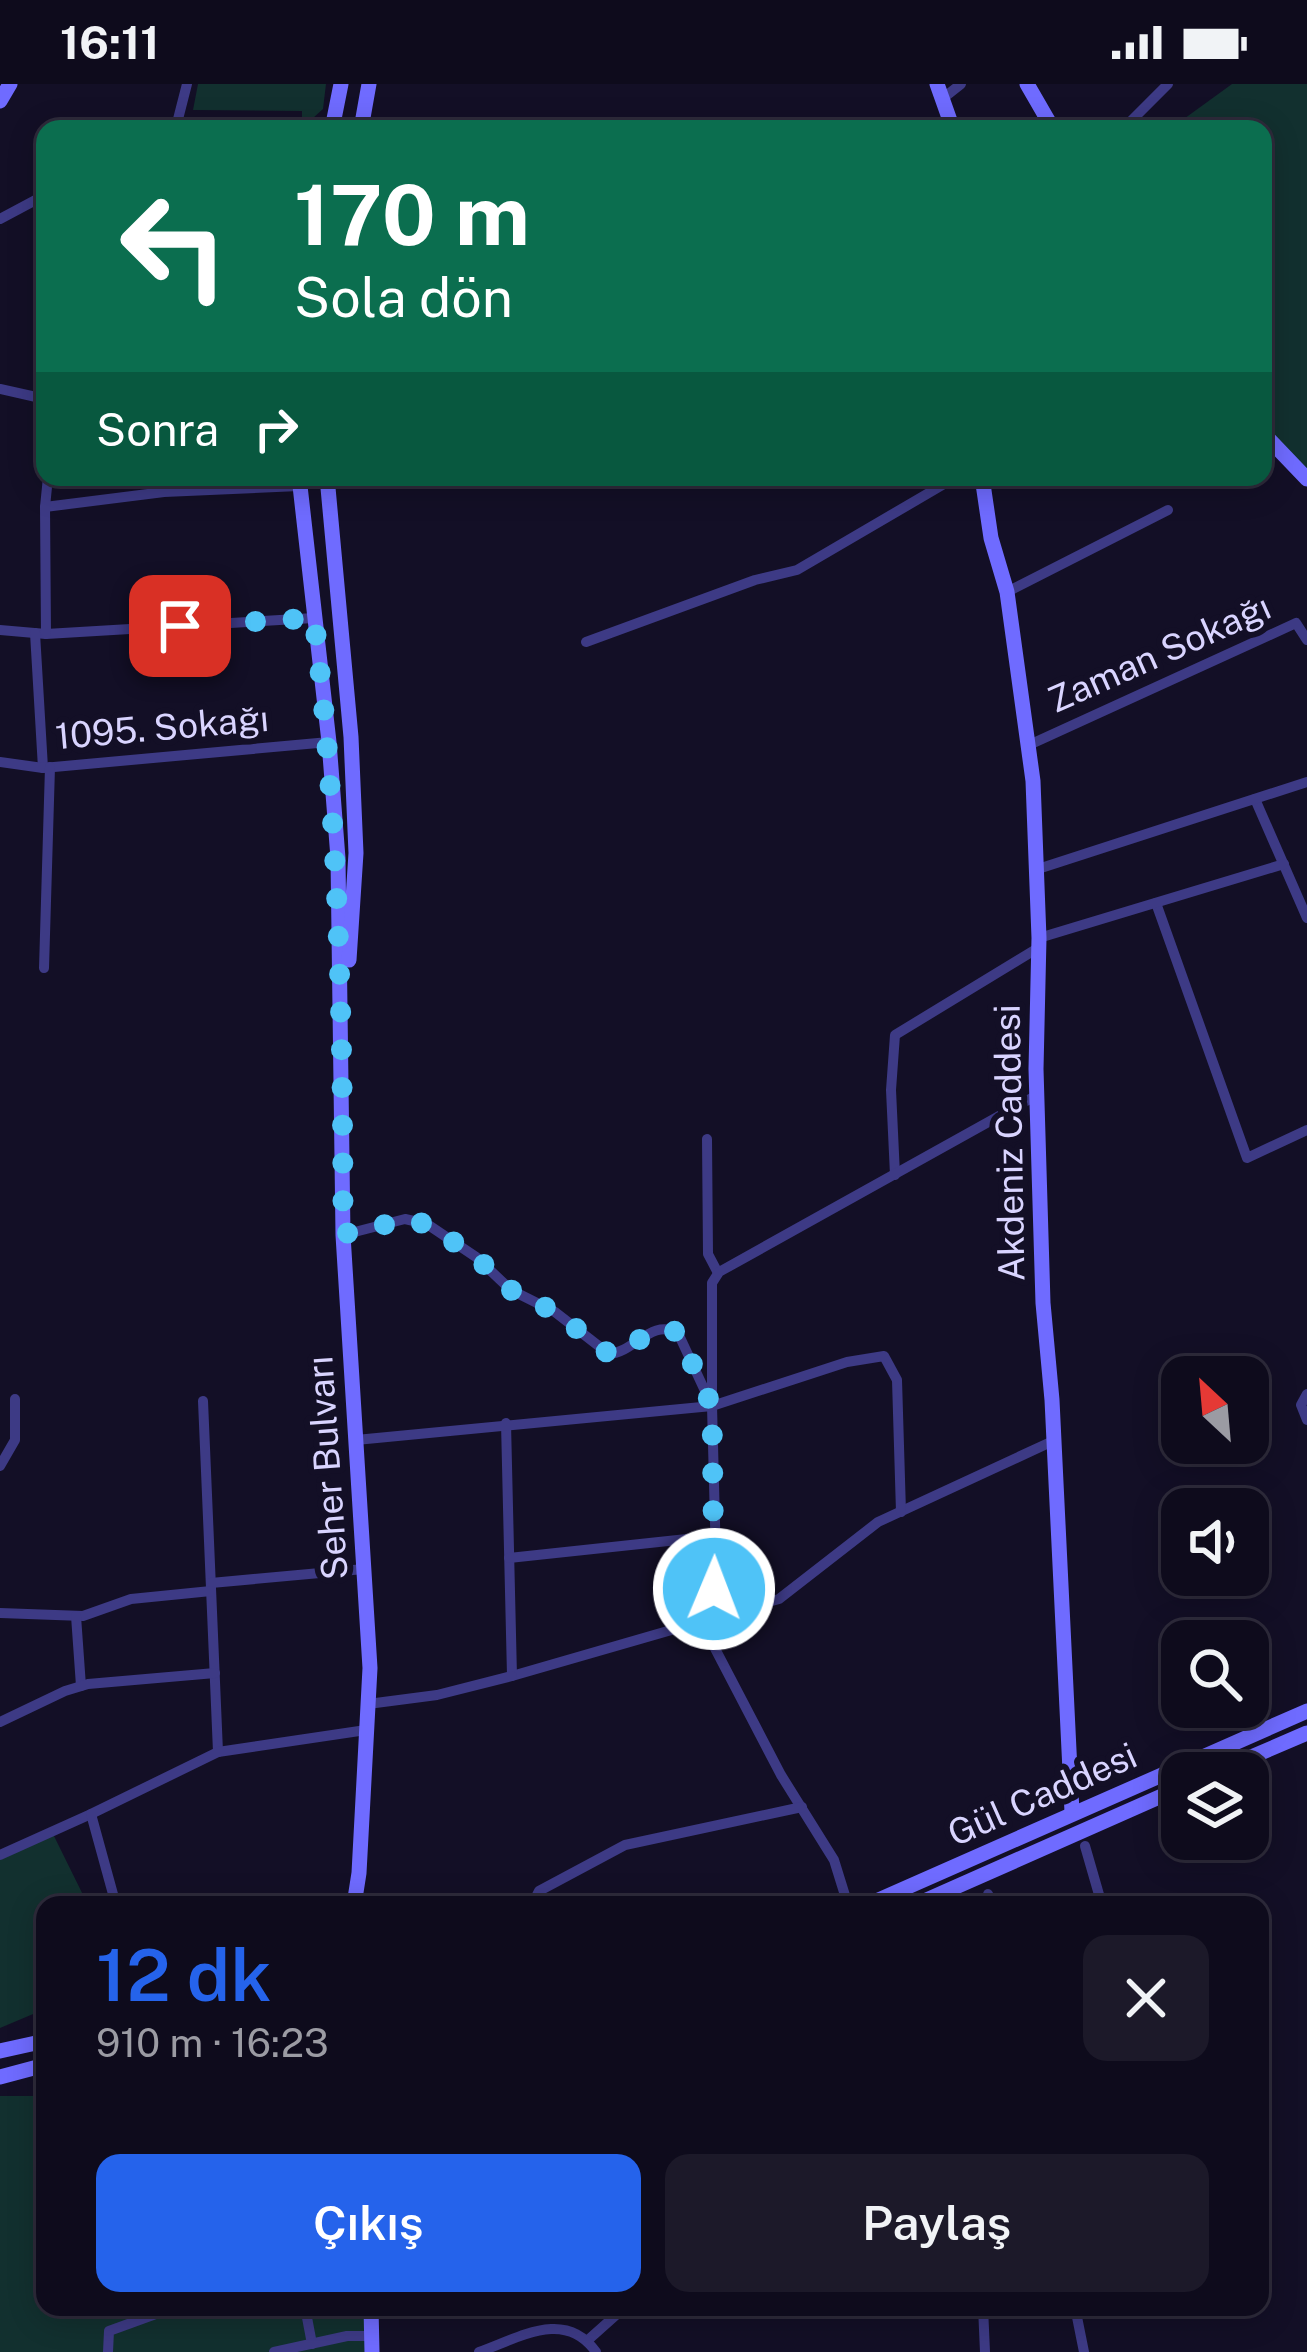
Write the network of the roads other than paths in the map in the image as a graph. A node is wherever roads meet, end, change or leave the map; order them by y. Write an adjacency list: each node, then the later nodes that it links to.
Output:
1 (10, 84): 9 (street)
2 (187, 84): 10 (street)
3 (340, 84): 11 (street)
4 (369, 84): 12 (street)
5 (961, 84): 8 (street)
6 (1027, 84): 14 (street)
7 (1168, 84): 15 (street)
8 (939, 92): 13 (street)
9 (0, 101)
10 (179, 120)
11 (334, 120)
12 (363, 120)
13 (950, 120)
14 (1048, 120)
15 (1132, 120)
16 (36, 200): 17 (street)
17 (0, 219)
18 (0, 388): 19 (street)
19 (36, 397)
20 (1272, 441): 21 (street)
21 (1305, 471)
22 (47, 486): 30 (street)
23 (164, 486): 29 (street)
24 (250, 486): 29 (street)
25 (299, 486): 33 (street, Seher Bulvarı)
26 (328, 486): 50 (street, Seher Bulvarı)
27 (941, 486): 37 (street)
28 (983, 486): 32 (street, Akdeniz Caddesi)
29 (164, 493): 30 (street)
30 (44, 506): 35 (street)
31 (1168, 510): 32 (street)
32 (1007, 592): 39 (street, Akdeniz Caddesi)
33 (314, 618): 35 (street); 38 (street, Seher Bulvarı)
34 (0, 630): 35 (street)
35 (40, 634): 41 (street)
36 (1307, 640): 39 (street, Zaman Sokağı)
37 (586, 642)
38 (329, 742): 41 (street, 1095. Sokağı); 50 (street, Seher Bulvarı)
39 (1029, 745): 45 (street, Akdeniz Caddesi)
40 (0, 762): 41 (street, 1095. Sokağı)
41 (47, 768): 49 (street)
42 (1307, 782): 43 (street)
43 (1256, 799): 44 (street); 45 (street)
44 (1284, 864): 46 (street); 47 (street)
45 (1037, 869): 48 (street, Akdeniz Caddesi)
46 (1156, 902): 48 (street); 52 (street)
47 (1307, 918)
48 (1039, 943): 51 (street, Akdeniz Caddesi); 54 (street)
49 (44, 968)
50 (343, 1058): 55 (street, Seher Bulvarı)
51 (1037, 1095): 54 (street); 64 (street, Akdeniz Caddesi)
52 (1307, 1130)
53 (707, 1139): 56 (street)
54 (895, 1175): 56 (street)
55 (343, 1234): 60 (street); 63 (street, Seher Bulvarı)
56 (718, 1273): 60 (street)
57 (1307, 1394): 61 (street)
58 (15, 1400): 65 (street)
59 (203, 1401): 70 (street)
60 (712, 1406): 62 (street); 66 (street); 67 (street)
61 (1307, 1420)
62 (506, 1423): 63 (street); 68 (street)
63 (356, 1439): 69 (street, Seher Bulvarı)
64 (1053, 1441): 66 (street); 86 (street, Akdeniz Caddesi)
65 (0, 1466)
66 (901, 1512): 73 (street)
67 (716, 1536): 68 (street); 73 (street)
68 (509, 1558): 75 (street)
69 (364, 1569): 70 (street); 77 (street, Seher Bulvarı)
70 (211, 1587): 72 (street); 74 (street)
71 (0, 1613): 72 (street)
72 (76, 1616): 76 (street)
73 (713, 1618): 75 (street); 85 (street)
74 (214, 1673): 76 (street); 82 (street)
75 (512, 1676): 77 (street)
76 (81, 1686): 79 (street)
77 (368, 1704): 80 (street, Seher Bulvarı)
78 (1307, 1711): 86 (street, Gül Caddesi)
79 (0, 1722)
80 (366, 1730): 82 (street); 90 (street, Seher Bulvarı)
81 (1307, 1732): 83 (street)
82 (218, 1752): 87 (street)
83 (1262, 1752)
84 (1161, 1796): 97 (street, Gül Caddesi)
85 (802, 1807): 94 (street); 95 (street)
86 (1072, 1812): 96 (street, Gül Caddesi)
87 (92, 1814): 89 (street); 91 (street)
88 (1085, 1846): 98 (street)
89 (0, 1856)
90 (359, 1874): 92 (street, Seher Bulvarı); 93 (street, Seher Bulvarı)
91 (114, 1896)
92 (355, 1896)
93 (362, 1896)
94 (536, 1896)
95 (845, 1896)
96 (887, 1896)
97 (935, 1896)
98 (1099, 1896)
99 (36, 2043): 100 (street)
100 (0, 2051)
101 (36, 2067): 102 (street)
102 (0, 2077)
103 (151, 2316): 111 (street)
104 (307, 2316): 109 (street)
105 (615, 2316): 108 (street)
106 (983, 2316): 115 (street)
107 (1077, 2316): 116 (street)
108 (588, 2340): 113 (street); 114 (street)
109 (312, 2344): 110 (street); 112 (street)
110 (371, 2344)
111 (108, 2352)
112 (274, 2352)
113 (478, 2352)
114 (596, 2352)
115 (985, 2352)
116 (1084, 2352)

